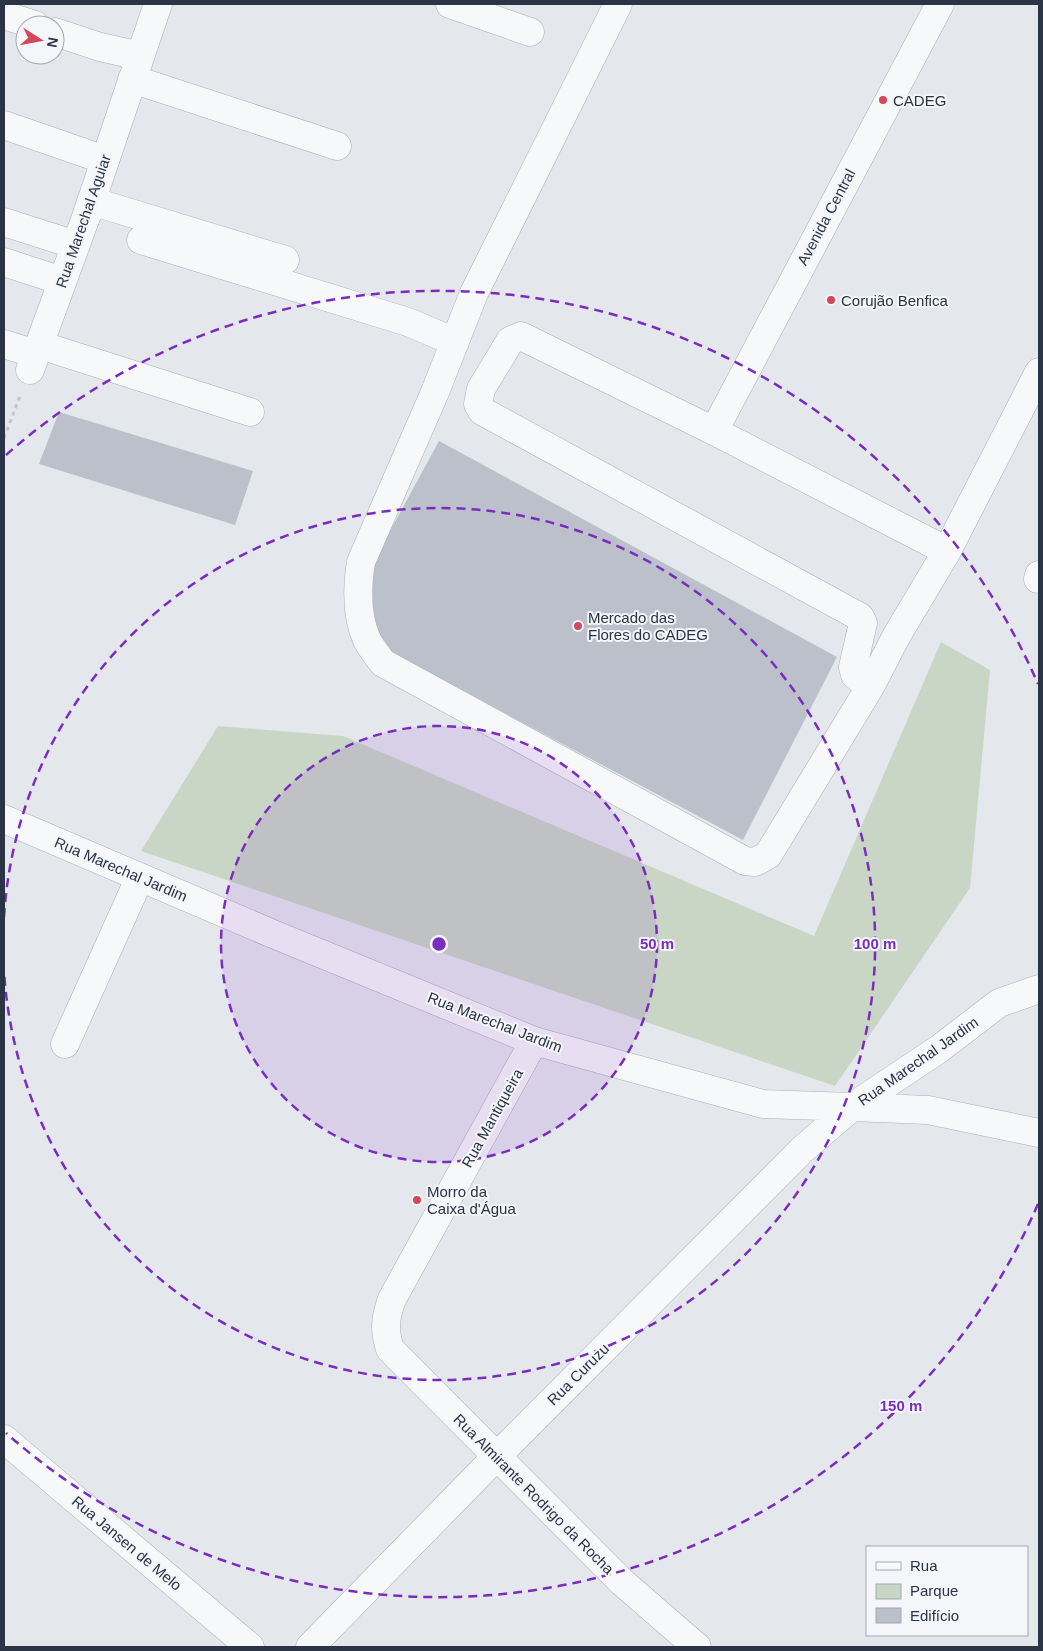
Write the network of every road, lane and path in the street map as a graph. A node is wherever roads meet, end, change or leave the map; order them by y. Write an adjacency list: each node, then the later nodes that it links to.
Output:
1 (158, 4): 7 (street, Rua Marechal Aguiar)
2 (450, 4): 5 (street)
3 (618, 4): 19 (street)
4 (940, 4): 24 (street, Avenida Central)
5 (530, 32)
6 (65, 35): 7 (street)
7 (136, 68): 10 (street); 11 (street, Rua Marechal Aguiar)
8 (4, 125): 11 (street)
9 (4, 137): 11 (street)
10 (337, 146)
11 (103, 166): 12 (street, Rua Marechal Aguiar)
12 (91, 201): 15 (street, Rua Marechal Aguiar); 16 (street)
13 (4, 222): 15 (street)
14 (141, 240): 19 (street)
15 (76, 245): 18 (street, Rua Marechal Aguiar)
16 (285, 260)
17 (4, 262): 18 (street)
18 (62, 281): 21 (street, Rua Marechal Aguiar)
19 (455, 342): 27 (street)
20 (4, 344): 21 (street)
21 (35, 356): 23 (street); 25 (path)
22 (1039, 372): 26 (street)
23 (250, 412)
24 (714, 431): 26 (street); 27 (street)
25 (4, 438)
26 (947, 551): 27 (street)
27 (870, 687)
28 (4, 819): 29 (street, Rua Marechal Jardim)
29 (140, 877): 31 (street, Rua Marechal Jardim); 32 (street)
30 (1039, 989): 33 (street, Rua Marechal Jardim)
31 (534, 1041): 33 (street, Rua Marechal Jardim); 35 (street, Rua Mantiqueira)
32 (65, 1044)
33 (852, 1107): 34 (street); 37 (street, Rua Curuzu)
34 (1039, 1132)
35 (385, 1330): 37 (street, Rua Almirante Rodrigo da Rocha)
36 (4, 1439): 38 (street, Rua Jansen de Melo)
37 (497, 1456): 39 (street, Rua Curuzu); 40 (street, Rua Almirante Rodrigo da Rocha)
38 (250, 1647)
39 (310, 1647)
40 (697, 1647)

